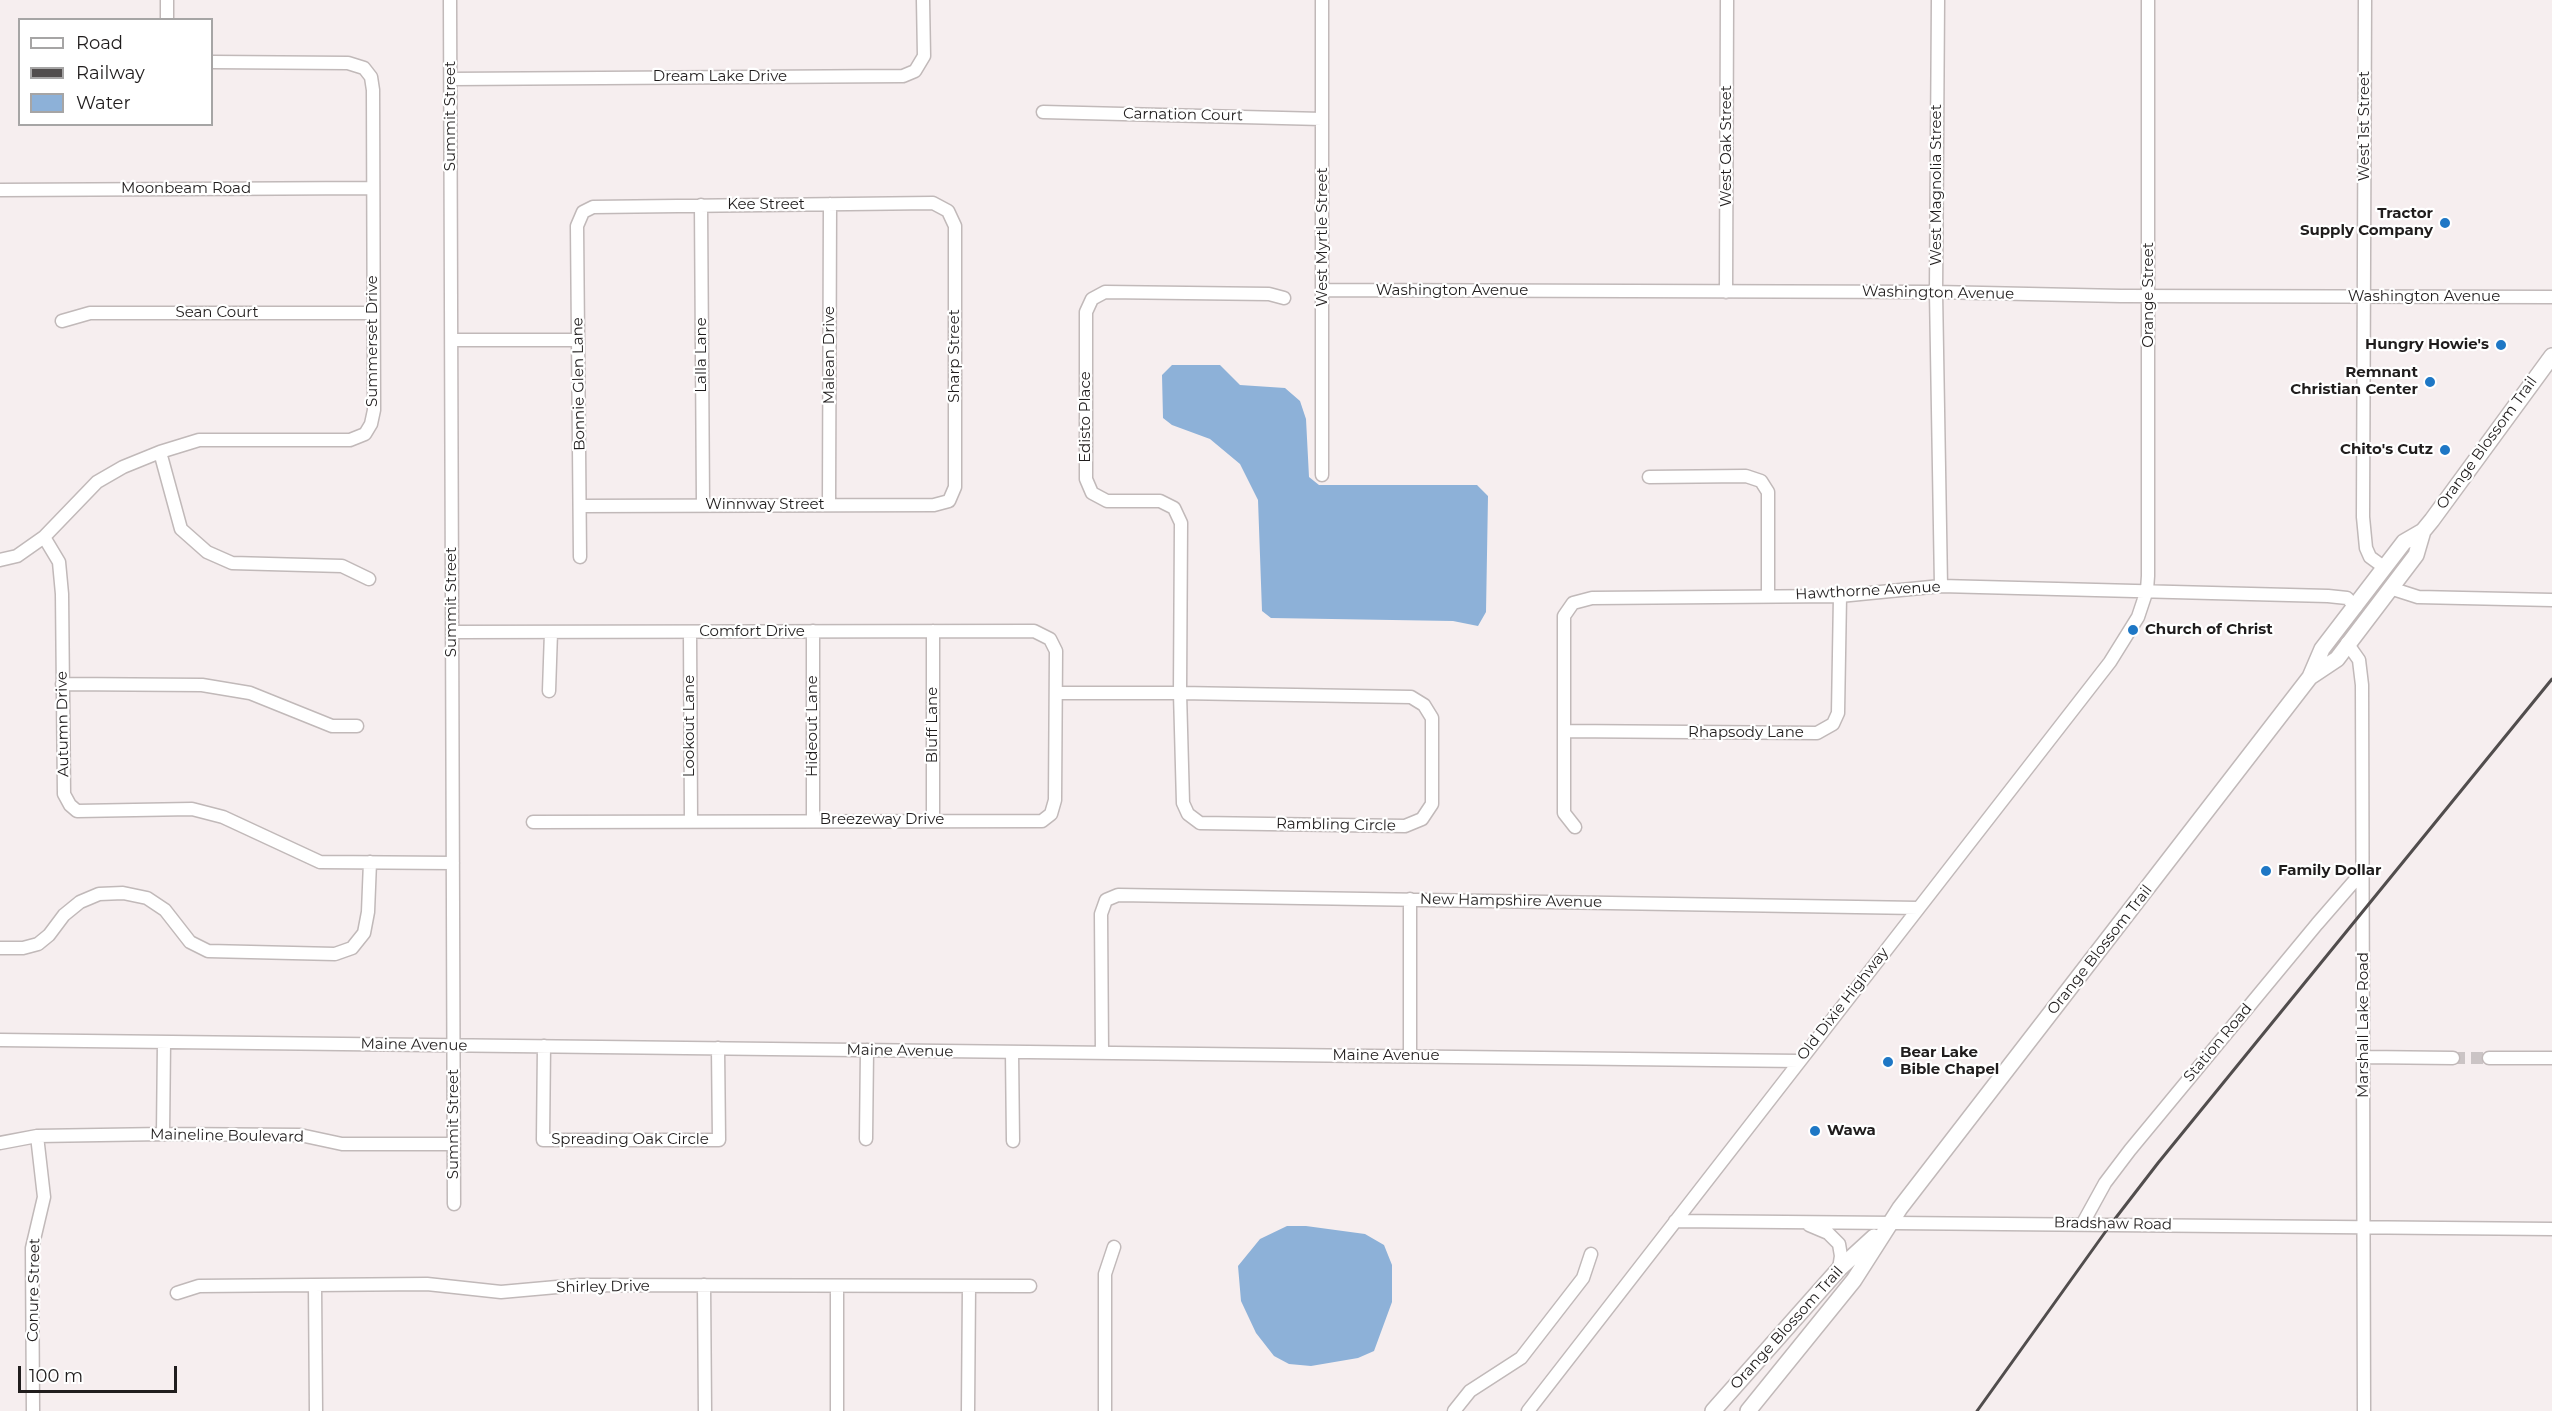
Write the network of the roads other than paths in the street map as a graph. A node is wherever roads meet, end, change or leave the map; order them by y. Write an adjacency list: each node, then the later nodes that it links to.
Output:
1 (167, 0): 9 (street)
2 (450, 0): 11 (street, Summit Street)
3 (923, 0): 11 (street, Dream Lake Drive)
4 (1322, 0): 13 (street, West Myrtle Street)
5 (1727, 0): 21 (street, West Oak Street)
6 (1938, 0): 22 (street, West Magnolia Street)
7 (2148, 0): 23 (street, Orange Street)
8 (2365, 0): 24 (street, West 1st Street)
9 (167, 18)
10 (213, 62): 14 (street, Summerset Drive)
11 (451, 79): 29 (street, Summit Street)
12 (1043, 112): 13 (street, Carnation Court)
13 (1322, 119): 20 (street, West Myrtle Street)
14 (372, 188): 15 (street, Moonbeam Road); 27 (street, Summerset Drive)
15 (0, 190)
16 (831, 204): 17 (street, Kee Street); 18 (street, Kee Street); 37 (street, Malean Drive)
17 (701, 205): 19 (street, Kee Street); 36 (street, Lalla Lane)
18 (948, 211): 35 (street, Sharp Street)
19 (583, 212): 30 (street, Bonnie Glen Lane)
20 (1324, 290): 21 (street, Washington Avenue); 33 (street, West Myrtle Street)
21 (1726, 292): 22 (street, Washington Avenue)
22 (1936, 292): 23 (street, Washington Avenue); 45 (street, West Magnolia Street)
23 (2149, 296): 24 (street, Washington Avenue); 47 (street, Orange Street)
24 (2365, 297): 25 (street, Washington Avenue); 43 (street, West 1st Street)
25 (2552, 297)
26 (1284, 298): 63 (street, Edisto Place)
27 (372, 313): 28 (street, Sean Court); 32 (street, Summerset Drive)
28 (62, 321)
29 (452, 339): 30 (street); 54 (street, Summit Street)
30 (578, 340): 38 (street, Bonnie Glen Lane)
31 (2552, 356): 39 (main road, Orange Blossom Trail)
32 (160, 452): 40 (street, Summerset Drive); 44 (street)
33 (1322, 475)
34 (1649, 477): 48 (street)
35 (949, 501): 37 (street, Winnway Street)
36 (703, 504): 37 (street, Winnway Street); 38 (street, Winnway Street)
37 (830, 505)
38 (581, 506): 41 (street, Bonnie Glen Lane)
39 (2423, 531): 43 (main road, Orange Blossom Trail); 46 (main road, Orange Blossom Trail)
40 (44, 537): 42 (street, Summerset Drive); 60 (street, Autumn Drive)
41 (580, 557)
42 (0, 561)
43 (2385, 568): 51 (main road, Orange Blossom Trail)
44 (369, 579)
45 (1941, 586): 47 (street, Hawthorne Avenue); 49 (street, Hawthorne Avenue)
46 (2390, 588): 50 (street); 58 (main road, Orange Blossom Trail)
47 (2147, 590): 51 (street, Hawthorne Avenue); 75 (street, Old Dixie Highway)
48 (1768, 596): 49 (street, Hawthorne Avenue); 65 (street, Hawthorne Avenue)
49 (1840, 596): 65 (street, Rhapsody Lane)
50 (2552, 600)
51 (2356, 607): 59 (main road, Orange Blossom Trail)
52 (933, 630): 53 (street, Comfort Drive); 57 (street, Comfort Drive); 67 (street, Bluff Lane)
53 (813, 631): 56 (street, Comfort Drive); 66 (street, Hideout Lane)
54 (452, 632): 55 (street, Comfort Drive); 72 (street, Summit Street)
55 (551, 632): 56 (street, Comfort Drive); 61 (street)
56 (690, 632): 68 (street, Lookout Lane)
57 (1050, 639): 62 (street, Breezeway Drive)
58 (2348, 643): 59 (main road, Orange Blossom Trail); 73 (street, Marshall Lake Road)
59 (2310, 677): 99 (main road, Orange Blossom Trail)
60 (62, 684): 64 (street); 71 (street, Autumn Drive)
61 (549, 691)
62 (1056, 693): 63 (street, Rambling Circle); 67 (street, Breezeway Drive)
63 (1180, 693): 63 (street, Rambling Circle)
64 (357, 726)
65 (1564, 731): 70 (street, Hawthorne Avenue)
66 (813, 820): 67 (street, Breezeway Drive); 68 (street, Breezeway Drive)
67 (933, 820)
68 (691, 821): 69 (street, Breezeway Drive)
69 (533, 822)
70 (1575, 827)
71 (370, 862): 72 (street, Autumn Drive); 76 (street)
72 (453, 863): 79 (street, Summit Street)
73 (2363, 871): 86 (street, Marshall Lake Road); 101 (street, Station Road)
74 (1410, 899): 75 (street, New Hampshire Avenue); 84 (street, New Hampshire Avenue); 85 (street)
75 (1918, 908): 90 (street, Old Dixie Highway)
76 (0, 948)
77 (0, 1040): 78 (street, Maine Avenue)
78 (164, 1042): 79 (street, Maine Avenue); 91 (street)
79 (454, 1045): 80 (street, Maine Avenue); 96 (street, Summit Street)
80 (544, 1046): 81 (street, Maine Avenue); 81 (street, Spreading Oak Circle)
81 (718, 1048): 82 (street, Maine Avenue)
82 (867, 1050): 83 (street, Maine Avenue); 93 (street)
83 (1011, 1052): 84 (street, Maine Avenue); 94 (street)
84 (1102, 1053): 85 (street, Maine Avenue)
85 (1410, 1056): 90 (street, Maine Avenue)
86 (2364, 1057): 87 (street); 102 (street, Marshall Lake Road)
87 (2452, 1058)
88 (2488, 1058): 89 (street)
89 (2552, 1058)
90 (1799, 1061): 98 (street, Old Dixie Highway)
91 (163, 1134): 92 (street, Maineline Boulevard); 96 (street, Maineline Boulevard)
92 (37, 1136): 95 (street, Maineline Boulevard); 113 (street, Conure Street)
93 (866, 1139)
94 (1013, 1140)
95 (0, 1143)
96 (454, 1144): 97 (street, Summit Street)
97 (454, 1204)
98 (1675, 1221): 100 (street, Bradshaw Road); 120 (street, Old Dixie Highway)
99 (1889, 1222): 100 (street, Bradshaw Road); 101 (street, Bradshaw Road); 106 (main road, Orange Blossom Trail); 122 (main road, Orange Blossom Trail)
100 (1805, 1223): 106 (street)
101 (2084, 1223): 102 (street, Bradshaw Road)
102 (2365, 1227): 103 (street, Bradshaw Road); 123 (street, Marshall Lake Road)
103 (2552, 1229)
104 (1114, 1247): 118 (street)
105 (1591, 1254): 119 (street)
106 (1839, 1269): 121 (main road, Orange Blossom Trail)
107 (315, 1285): 108 (street, Shirley Drive); 112 (street, Shirley Drive); 114 (street)
108 (704, 1285): 109 (street, Shirley Drive); 115 (street)
109 (837, 1286): 110 (street, Shirley Drive); 116 (street)
110 (969, 1286): 111 (street, Shirley Drive); 117 (street)
111 (1030, 1287)
112 (177, 1293)
113 (33, 1411)
114 (316, 1411)
115 (705, 1411)
116 (837, 1411)
117 (968, 1411)
118 (1105, 1411)
119 (1454, 1411)
120 (1528, 1411)
121 (1713, 1411)
122 (1748, 1411)
123 (2364, 1411)

